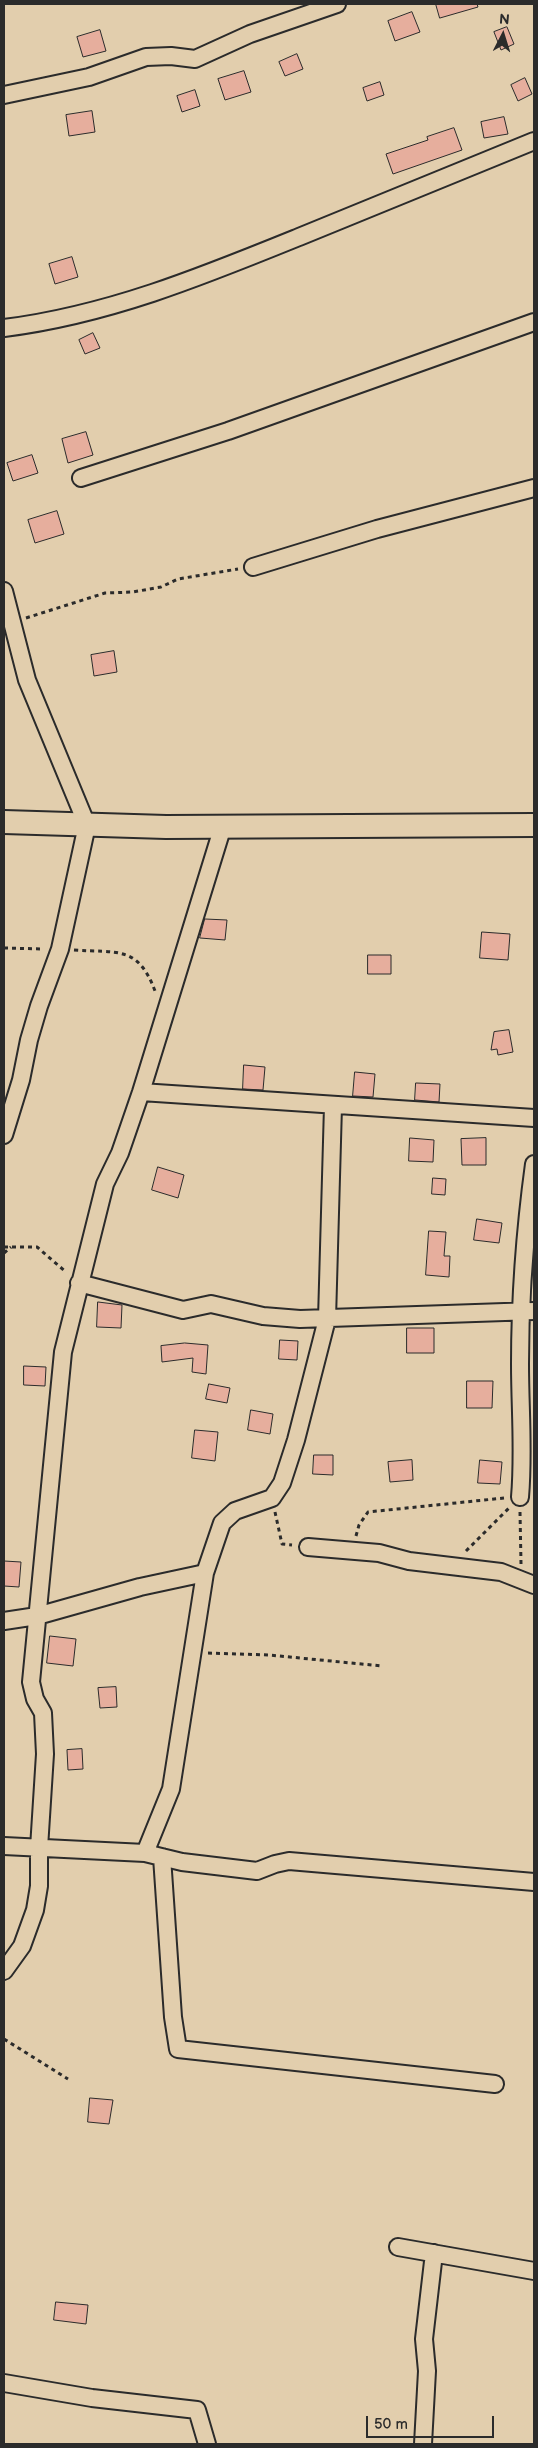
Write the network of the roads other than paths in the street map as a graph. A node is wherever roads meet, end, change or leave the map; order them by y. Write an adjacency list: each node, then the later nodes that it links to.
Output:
1 (337, 4): 2 (street)
2 (4, 95)
3 (534, 141): 5 (street)
4 (534, 322): 6 (street)
5 (4, 328)
6 (81, 478)
7 (534, 488): 8 (street)
8 (253, 567)
9 (4, 591): 11 (street)
10 (4, 822): 11 (main road)
11 (87, 825): 13 (main road); 17 (street)
12 (534, 825): 13 (main road)
13 (223, 826): 14 (street)
14 (141, 1092): 15 (street); 19 (street)
15 (333, 1106): 16 (street); 21 (street)
16 (534, 1118)
17 (4, 1135)
18 (534, 1164): 20 (street)
19 (79, 1283): 21 (street); 26 (street)
20 (528, 1312): 21 (street); 22 (street)
21 (327, 1319): 24 (street)
22 (520, 1497)
23 (308, 1547): 25 (street)
24 (205, 1573): 26 (street); 30 (street)
25 (528, 1583)
26 (37, 1616): 27 (street); 29 (street)
27 (4, 1621)
28 (4, 1846): 29 (street)
29 (39, 1848): 30 (street); 33 (street)
30 (145, 1853): 31 (street)
31 (162, 1857): 32 (street); 34 (street)
32 (534, 1882)
33 (5, 1969)
34 (496, 2084)
35 (398, 2247): 36 (street)
36 (434, 2253): 37 (street); 40 (street)
37 (534, 2272)
38 (4, 2383): 39 (street)
39 (207, 2444)
40 (423, 2444)

